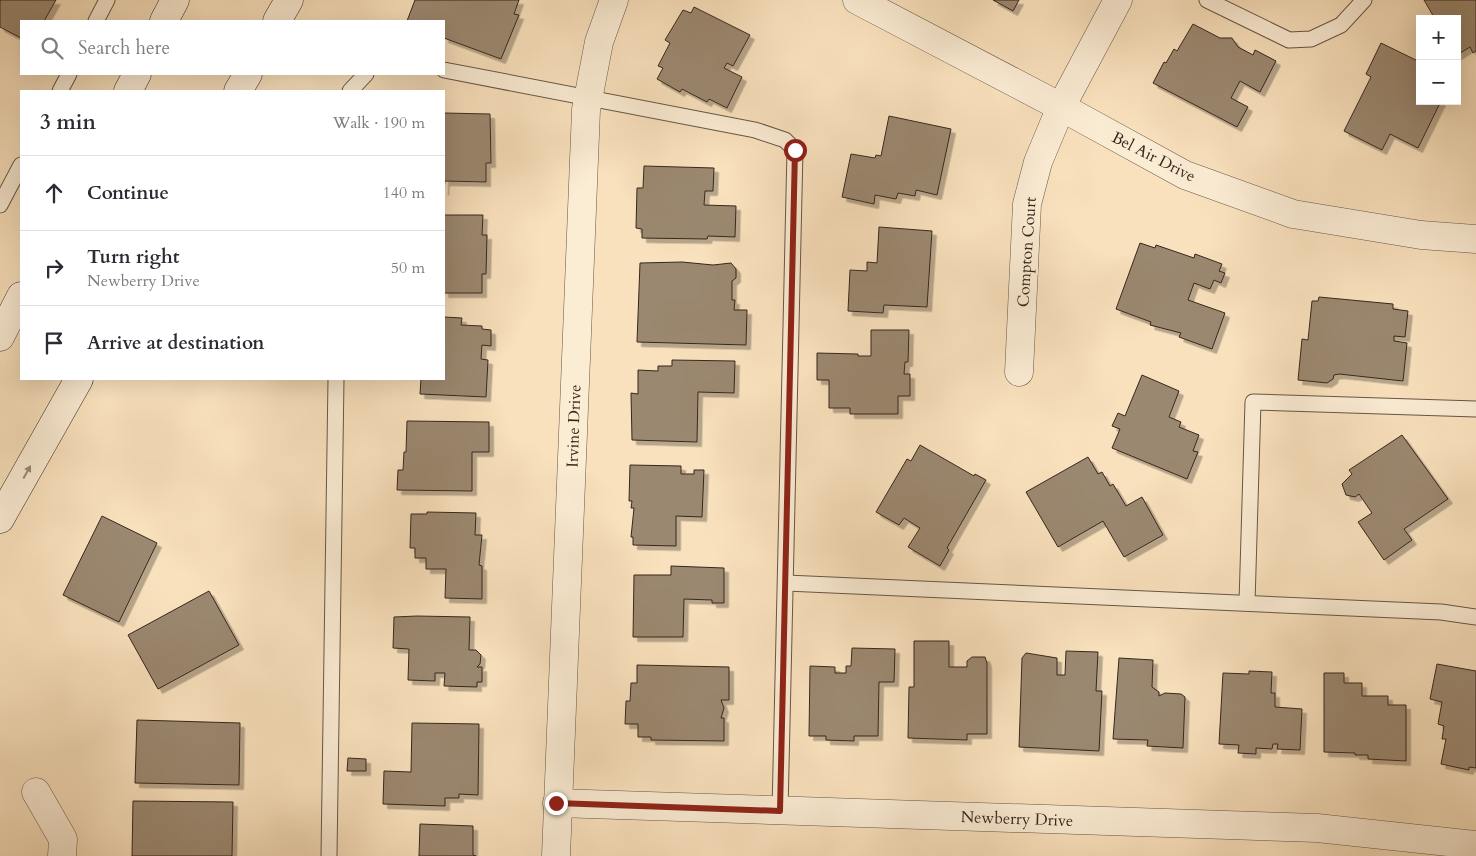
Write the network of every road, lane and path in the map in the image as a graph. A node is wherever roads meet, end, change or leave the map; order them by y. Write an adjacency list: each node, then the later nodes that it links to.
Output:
1 (107, 0): 9 (lane)
2 (175, 0): 10 (street)
3 (289, 0): 11 (street)
4 (614, 0): 21 (street, Irvine Drive)
5 (857, 0): 22 (street, Bel Air Drive)
6 (1118, 0): 22 (street, Compton Court)
7 (1207, 0): 8 (lane)
8 (1364, 0)
9 (97, 20)
10 (165, 20)
11 (278, 20)
12 (445, 70): 21 (lane)
13 (68, 75): 17 (lane)
14 (136, 75): 18 (street)
15 (247, 75): 19 (street)
16 (365, 75): 20 (lane)
17 (61, 90)
18 (129, 90)
19 (239, 90)
20 (351, 90)
21 (588, 97): 33 (lane); 37 (street, Irvine Drive)
22 (1061, 107): 25 (street, Bel Air Drive); 28 (street, Compton Court)
23 (20, 167): 24 (lane)
24 (0, 205)
25 (1476, 239)
26 (20, 298): 27 (street)
27 (0, 337)
28 (1019, 372)
29 (78, 380): 32 (street, one-way to 29)
30 (336, 380): 41 (lane)
31 (1476, 409): 34 (lane)
32 (0, 519)
33 (786, 583): 34 (lane); 38 (lane)
34 (1247, 603): 35 (lane)
35 (1476, 617)
36 (36, 792): 40 (street)
37 (556, 803): 38 (street, Newberry Drive); 42 (street, Irvine Drive)
38 (780, 811): 39 (street, Newberry Drive)
39 (1476, 845)
40 (62, 856)
41 (329, 856)
42 (556, 856)

